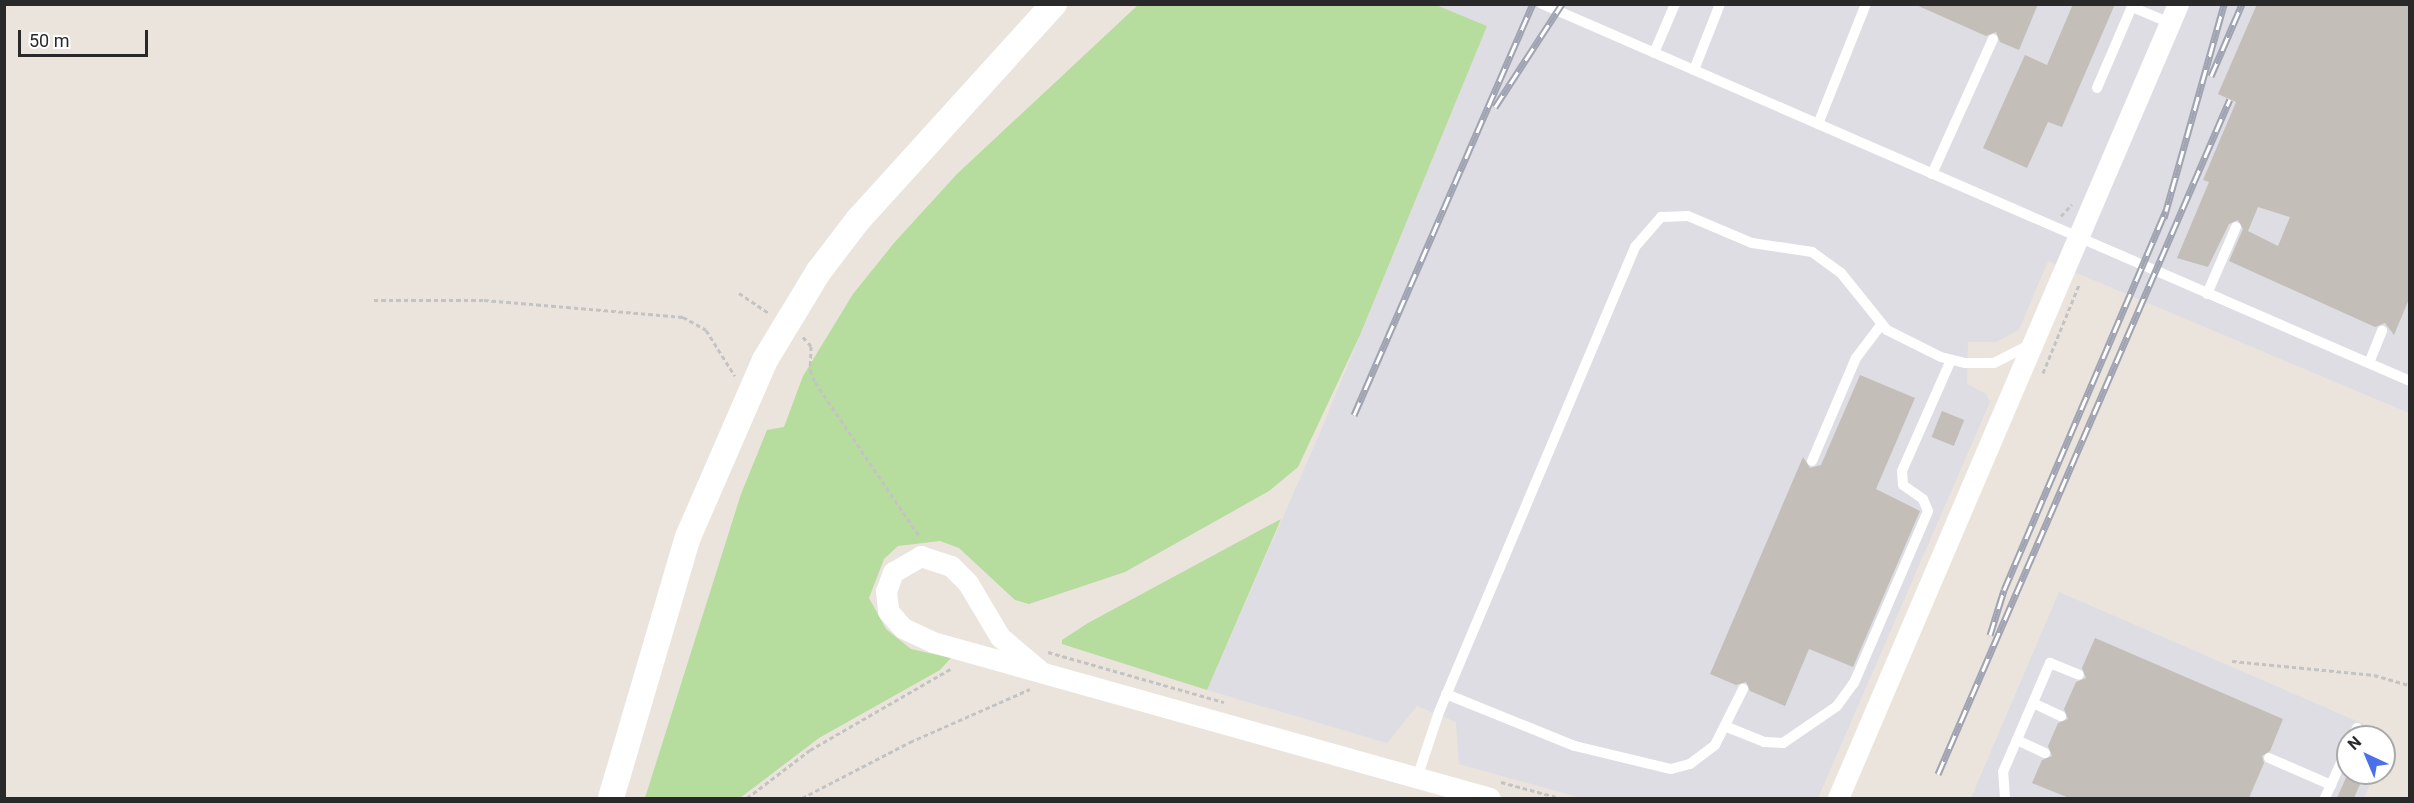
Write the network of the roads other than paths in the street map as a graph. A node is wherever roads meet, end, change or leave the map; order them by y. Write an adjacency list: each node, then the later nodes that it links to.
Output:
1 (1054, 4): 37 (street)
2 (1542, 4): 9 (lane)
3 (1675, 4): 9 (lane)
4 (1720, 4): 10 (lane)
5 (1866, 4): 12 (lane)
6 (2132, 6): 7 (lane); 11 (lane)
7 (2174, 14): 15 (street)
8 (1993, 39): 13 (lane)
9 (1654, 53): 10 (lane)
10 (1694, 70): 12 (lane)
11 (2097, 88)
12 (1818, 124): 13 (lane)
13 (1932, 174): 15 (lane)
14 (2236, 227): 16 (lane)
15 (2077, 237): 16 (lane); 19 (street)
16 (2208, 294): 21 (lane)
17 (1881, 325): 20 (lane); 23 (lane); 27 (lane)
18 (2382, 330): 21 (lane)
19 (2032, 343): 20 (lane); 39 (street)
20 (1951, 360): 30 (lane)
21 (2368, 363): 22 (lane)
22 (2409, 381)
23 (1812, 461)
24 (1045, 661): 24 (street); 35 (street)
25 (2079, 675): 28 (lane)
26 (1743, 689): 30 (lane)
27 (1446, 694): 30 (lane); 35 (lane)
28 (2033, 704): 29 (lane); 31 (lane)
29 (2061, 716)
30 (1727, 727)
31 (2017, 740): 32 (lane); 40 (lane)
32 (2045, 753)
33 (2268, 758): 36 (lane)
34 (2336, 774): 36 (lane)
35 (1418, 778): 38 (street)
36 (2331, 785): 41 (lane)
37 (610, 798)
38 (1490, 798)
39 (1838, 798)
40 (2006, 798)
41 (2325, 798)

